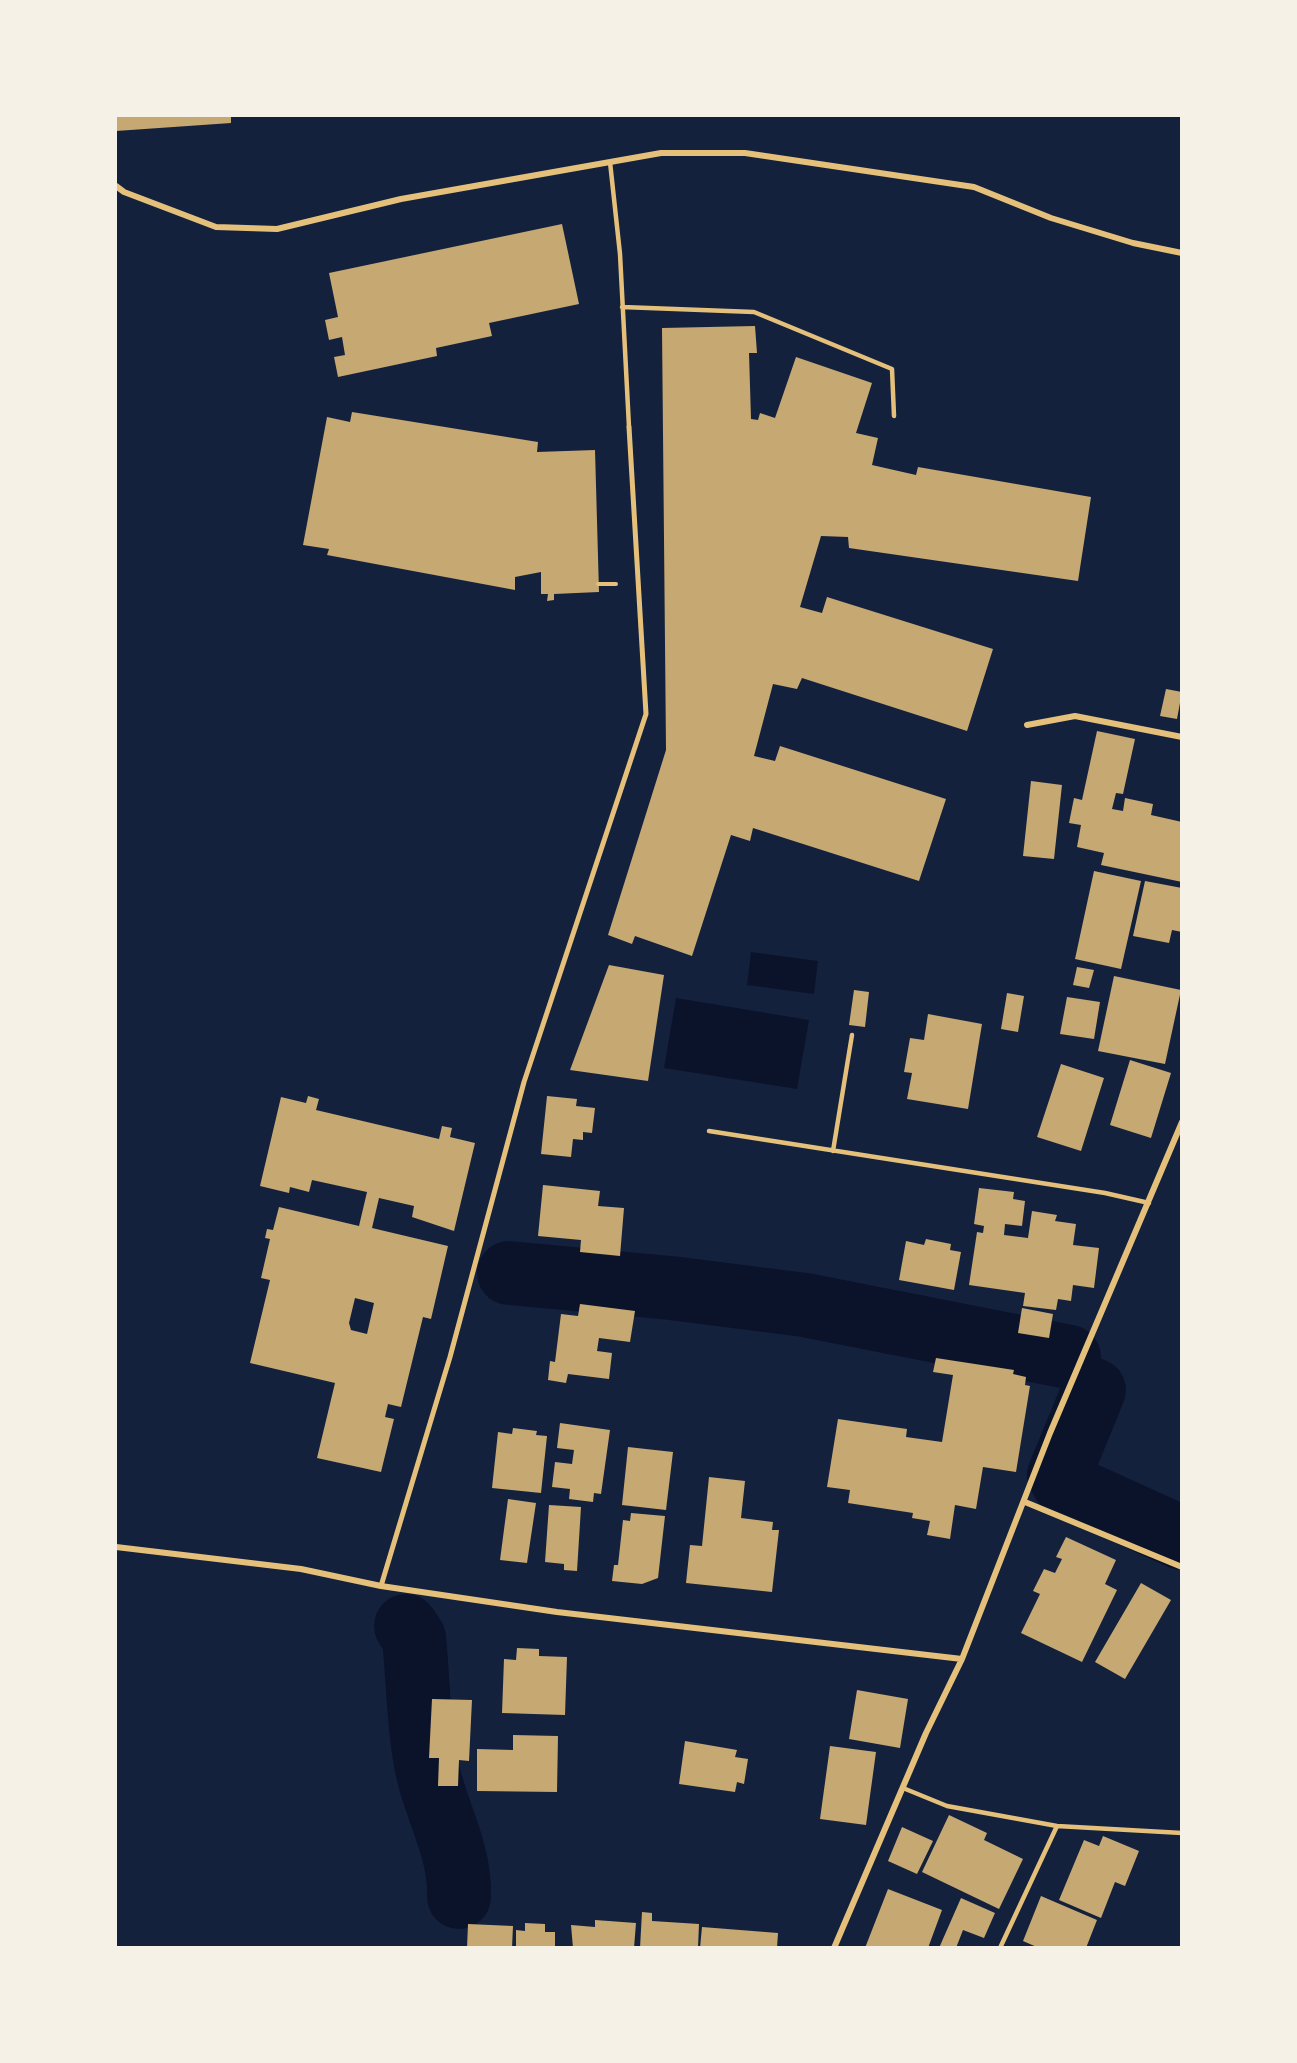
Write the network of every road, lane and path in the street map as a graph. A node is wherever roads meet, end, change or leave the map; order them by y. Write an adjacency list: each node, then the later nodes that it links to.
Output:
1 (610, 162): 2 (street); 3 (street); 4 (lane)
2 (116, 186)
3 (1182, 253)
4 (622, 307): 5 (lane); 6 (lane)
5 (894, 416)
6 (629, 427): 17 (street)
7 (1027, 725): 8 (street)
8 (1182, 737)
9 (852, 1035): 12 (lane)
10 (1182, 1122): 13 (street)
11 (709, 1131): 12 (lane)
12 (833, 1151): 13 (lane)
13 (1149, 1203): 14 (street)
14 (1025, 1502): 16 (street); 18 (street)
15 (116, 1547): 17 (street)
16 (1182, 1567)
17 (381, 1586): 18 (street)
18 (962, 1659): 19 (street)
19 (903, 1788): 20 (lane); 22 (street)
20 (1057, 1826): 21 (lane); 23 (lane)
21 (1182, 1833)
22 (834, 1947)
23 (1000, 1947)

